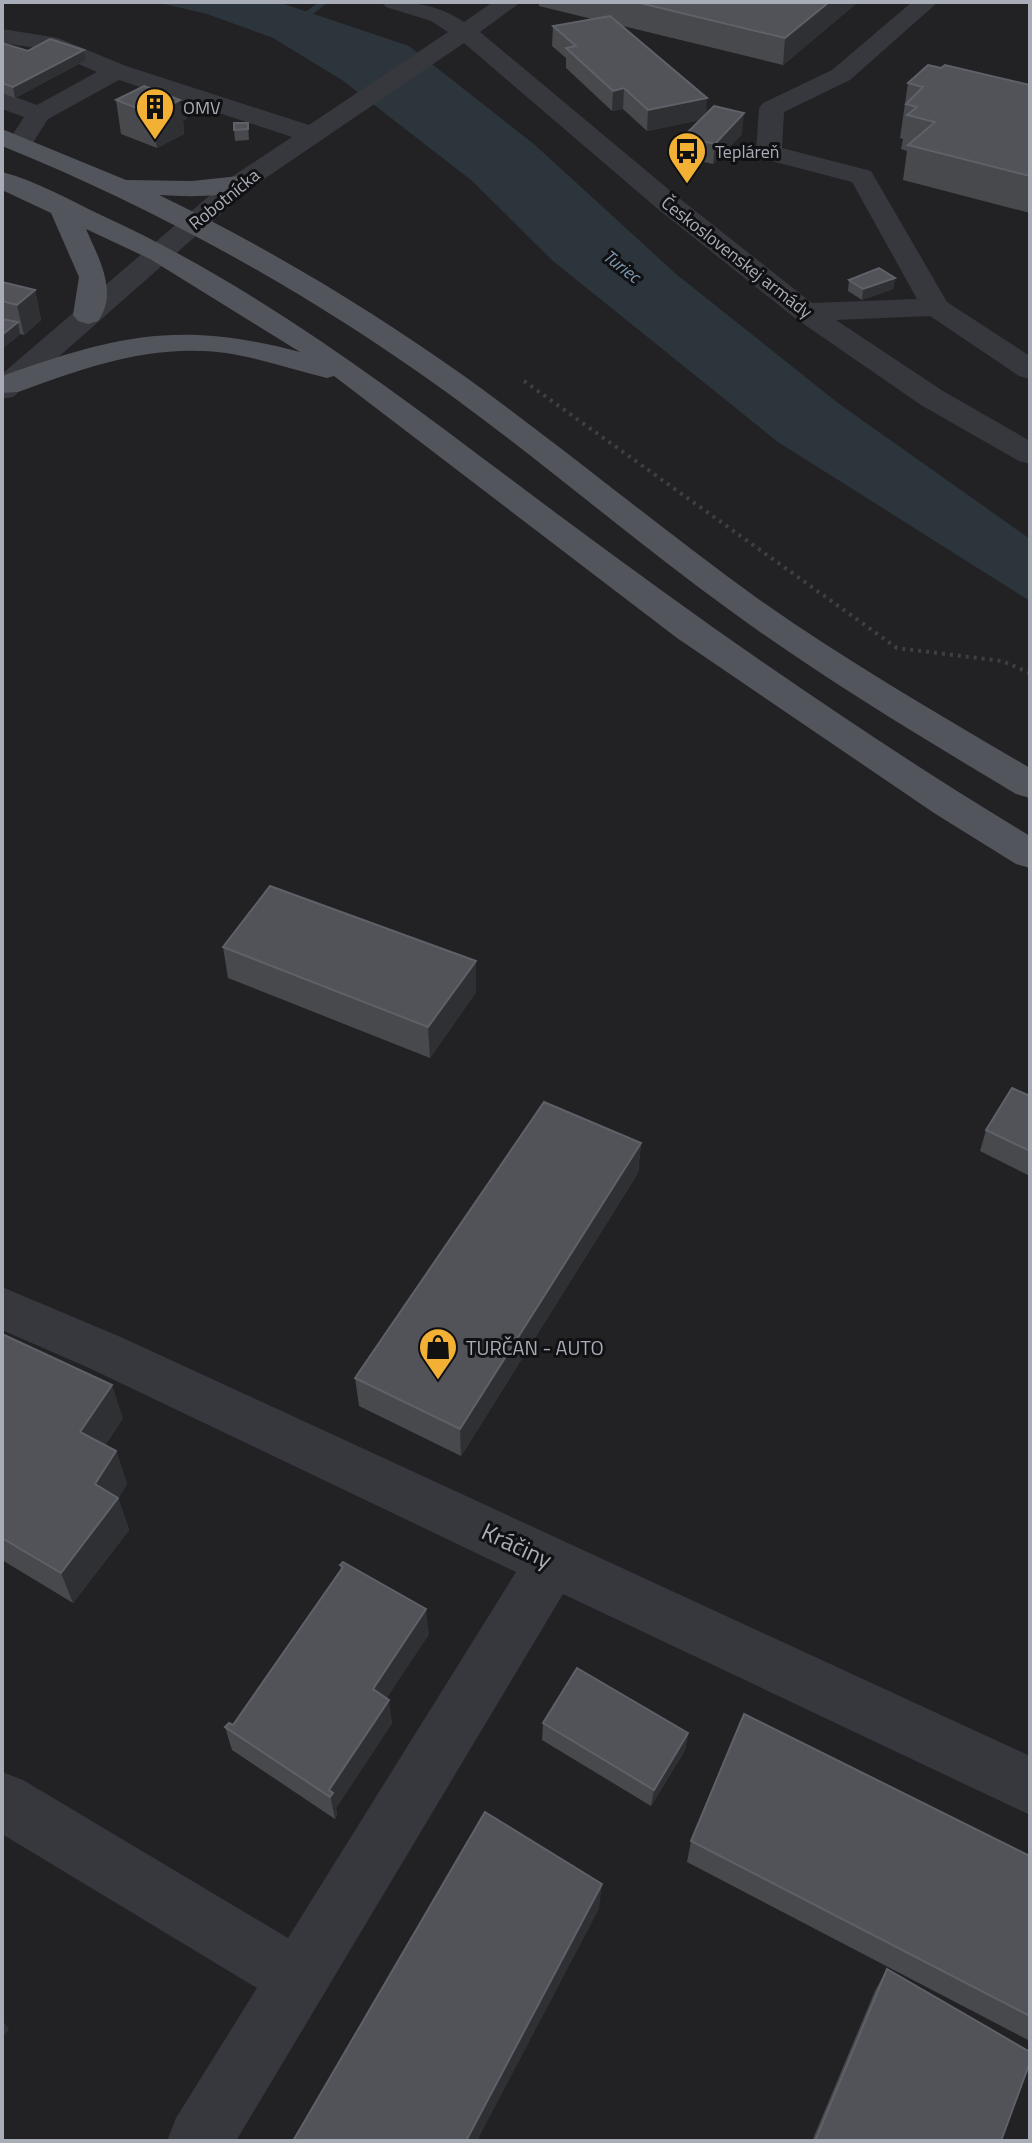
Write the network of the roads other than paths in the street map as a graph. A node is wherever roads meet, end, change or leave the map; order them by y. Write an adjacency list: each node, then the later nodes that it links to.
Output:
1 (394, 2): 5 (street)
2 (509, 2): 5 (street, Robotnícka)
3 (926, 2): 18 (street)
4 (2, 36): 6 (street)
5 (457, 39): 10 (street, Robotnícka); 19 (street, Československej armády)
6 (49, 43): 7 (street); 7 (street)
7 (56, 82): 8 (street); 9 (street); 10 (street); 11 (street)
8 (2, 89)
9 (2, 100)
10 (312, 135): 14 (street, Robotnícka)
11 (11, 140): 13 (main road)
12 (2, 180): 15 (main road)
13 (111, 183): 14 (main road); 16 (main road)
14 (239, 184): 16 (street, Robotnícka)
15 (62, 206): 17 (main road); 20 (main road)
16 (192, 224): 17 (street, Robotnícka); 25 (main road)
17 (160, 253): 20 (street, Robotnícka); 22 (main road)
18 (936, 307): 19 (street); 21 (street)
19 (805, 312): 24 (street, Československej armády)
20 (88, 315): 23 (street, Robotnícka)
21 (1030, 370)
22 (351, 374): 23 (main road); 26 (main road)
23 (5, 387)
24 (1030, 454)
25 (1030, 785)
26 (1030, 854)
27 (2, 1308): 28 (street, Kráčiny)
28 (552, 1562): 29 (street, Kráčiny); 31 (street)
29 (1030, 1786)
30 (2, 1801): 31 (street)
31 (299, 1979): 32 (street)
32 (199, 2141)

